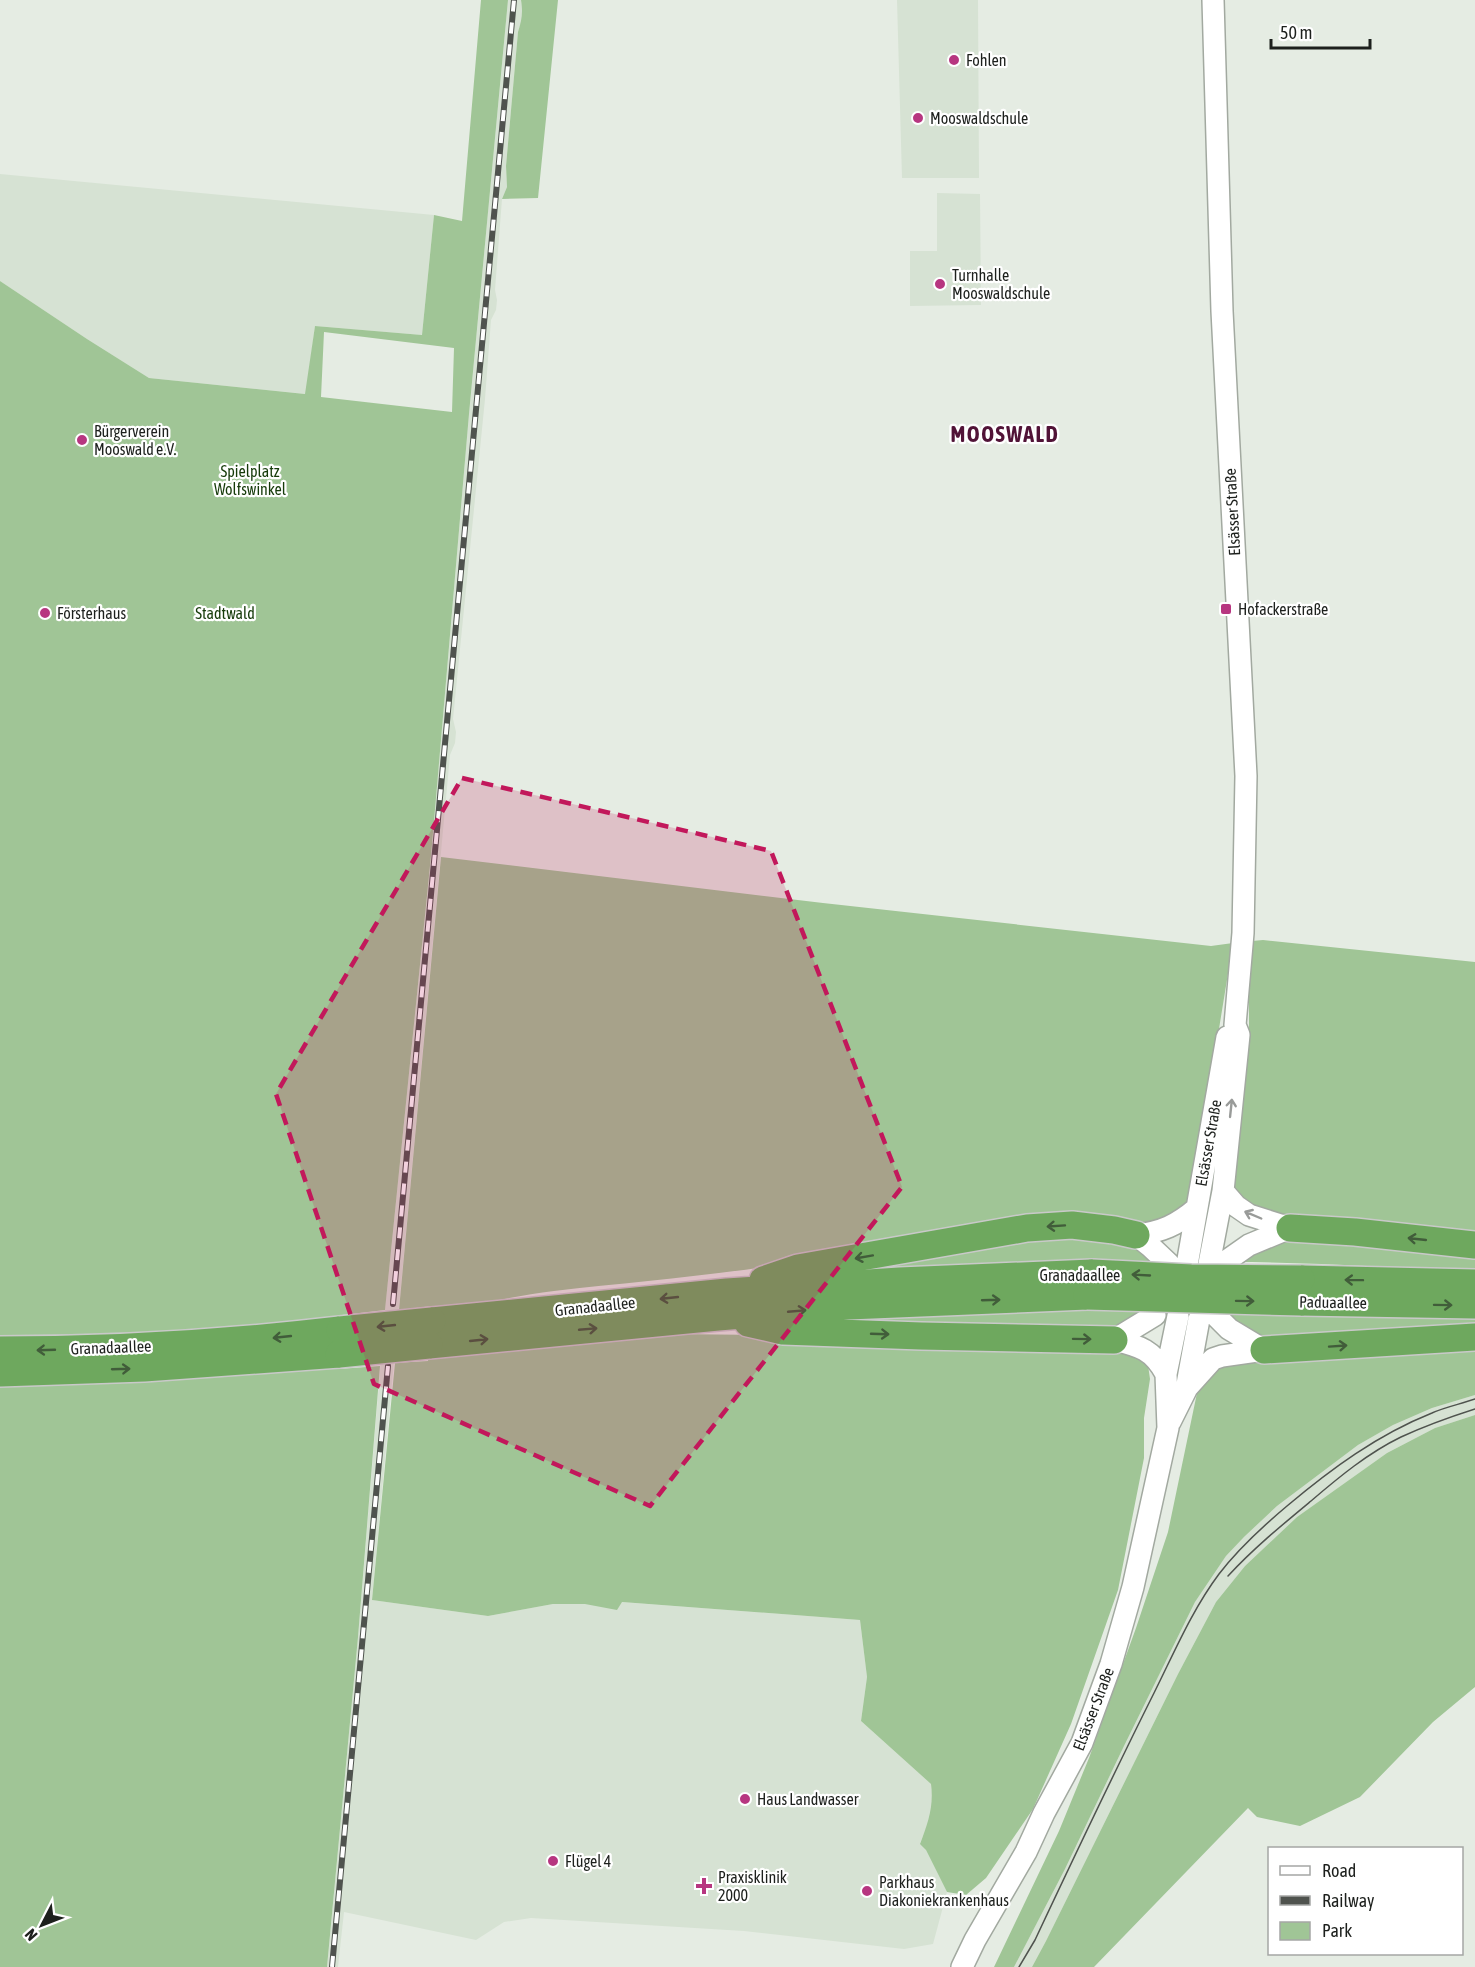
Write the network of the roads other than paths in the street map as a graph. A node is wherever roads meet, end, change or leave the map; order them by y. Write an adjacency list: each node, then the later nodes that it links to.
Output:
1 (1213, 0): 2 (main road, Elsässer Straße)
2 (1235, 1024): 3 (main road, Elsässer Straße, one-way to 2); 4 (main road, Elsässer Straße)
3 (1222, 1191): 5 (main road, one-way to 3); 8 (main road, Elsässer Straße)
4 (1197, 1208): 6 (main road); 8 (main road, Elsässer Straße)
5 (1290, 1228): 7 (highway, one-way to 5); 8 (main road)
6 (1136, 1236): 8 (main road); 12 (highway, one-way to 12)
7 (1475, 1245)
8 (1197, 1282): 10 (highway, Granadaallee, bridge); 11 (highway, Paduaallee, bridge); 21 (main road); 23 (main road, Elsässer Straße); 24 (main road, Elsässer Straße)
9 (1475, 1283): 11 (highway, Paduaallee, one-way to 11)
10 (1090, 1285): 12 (highway, Granadaallee); 15 (highway, Granadaallee, one-way to 10)
11 (1301, 1291): 13 (highway, Paduaallee, one-way to 13)
12 (728, 1292): 16 (highway, Granadaallee, one-way to 16)
13 (1475, 1305)
14 (1155, 1315): 18 (main road)
15 (718, 1317): 16 (highway, Granadaallee, one-way to 15); 18 (highway, one-way to 18)
16 (430, 1333): 19 (highway, Granadaallee, bridge)
17 (1475, 1337): 21 (highway, one-way to 17)
18 (1114, 1340): 23 (main road)
19 (340, 1342): 20 (highway, Granadaallee, one-way to 20); 22 (highway, Granadaallee, one-way to 19)
20 (0, 1350)
21 (1264, 1350): 24 (main road)
22 (0, 1372)
23 (1167, 1374): 25 (main road, Elsässer Straße)
24 (1186, 1390): 25 (main road, Elsässer Straße)
25 (1167, 1428): 26 (main road, Elsässer Straße)
26 (955, 1962)

